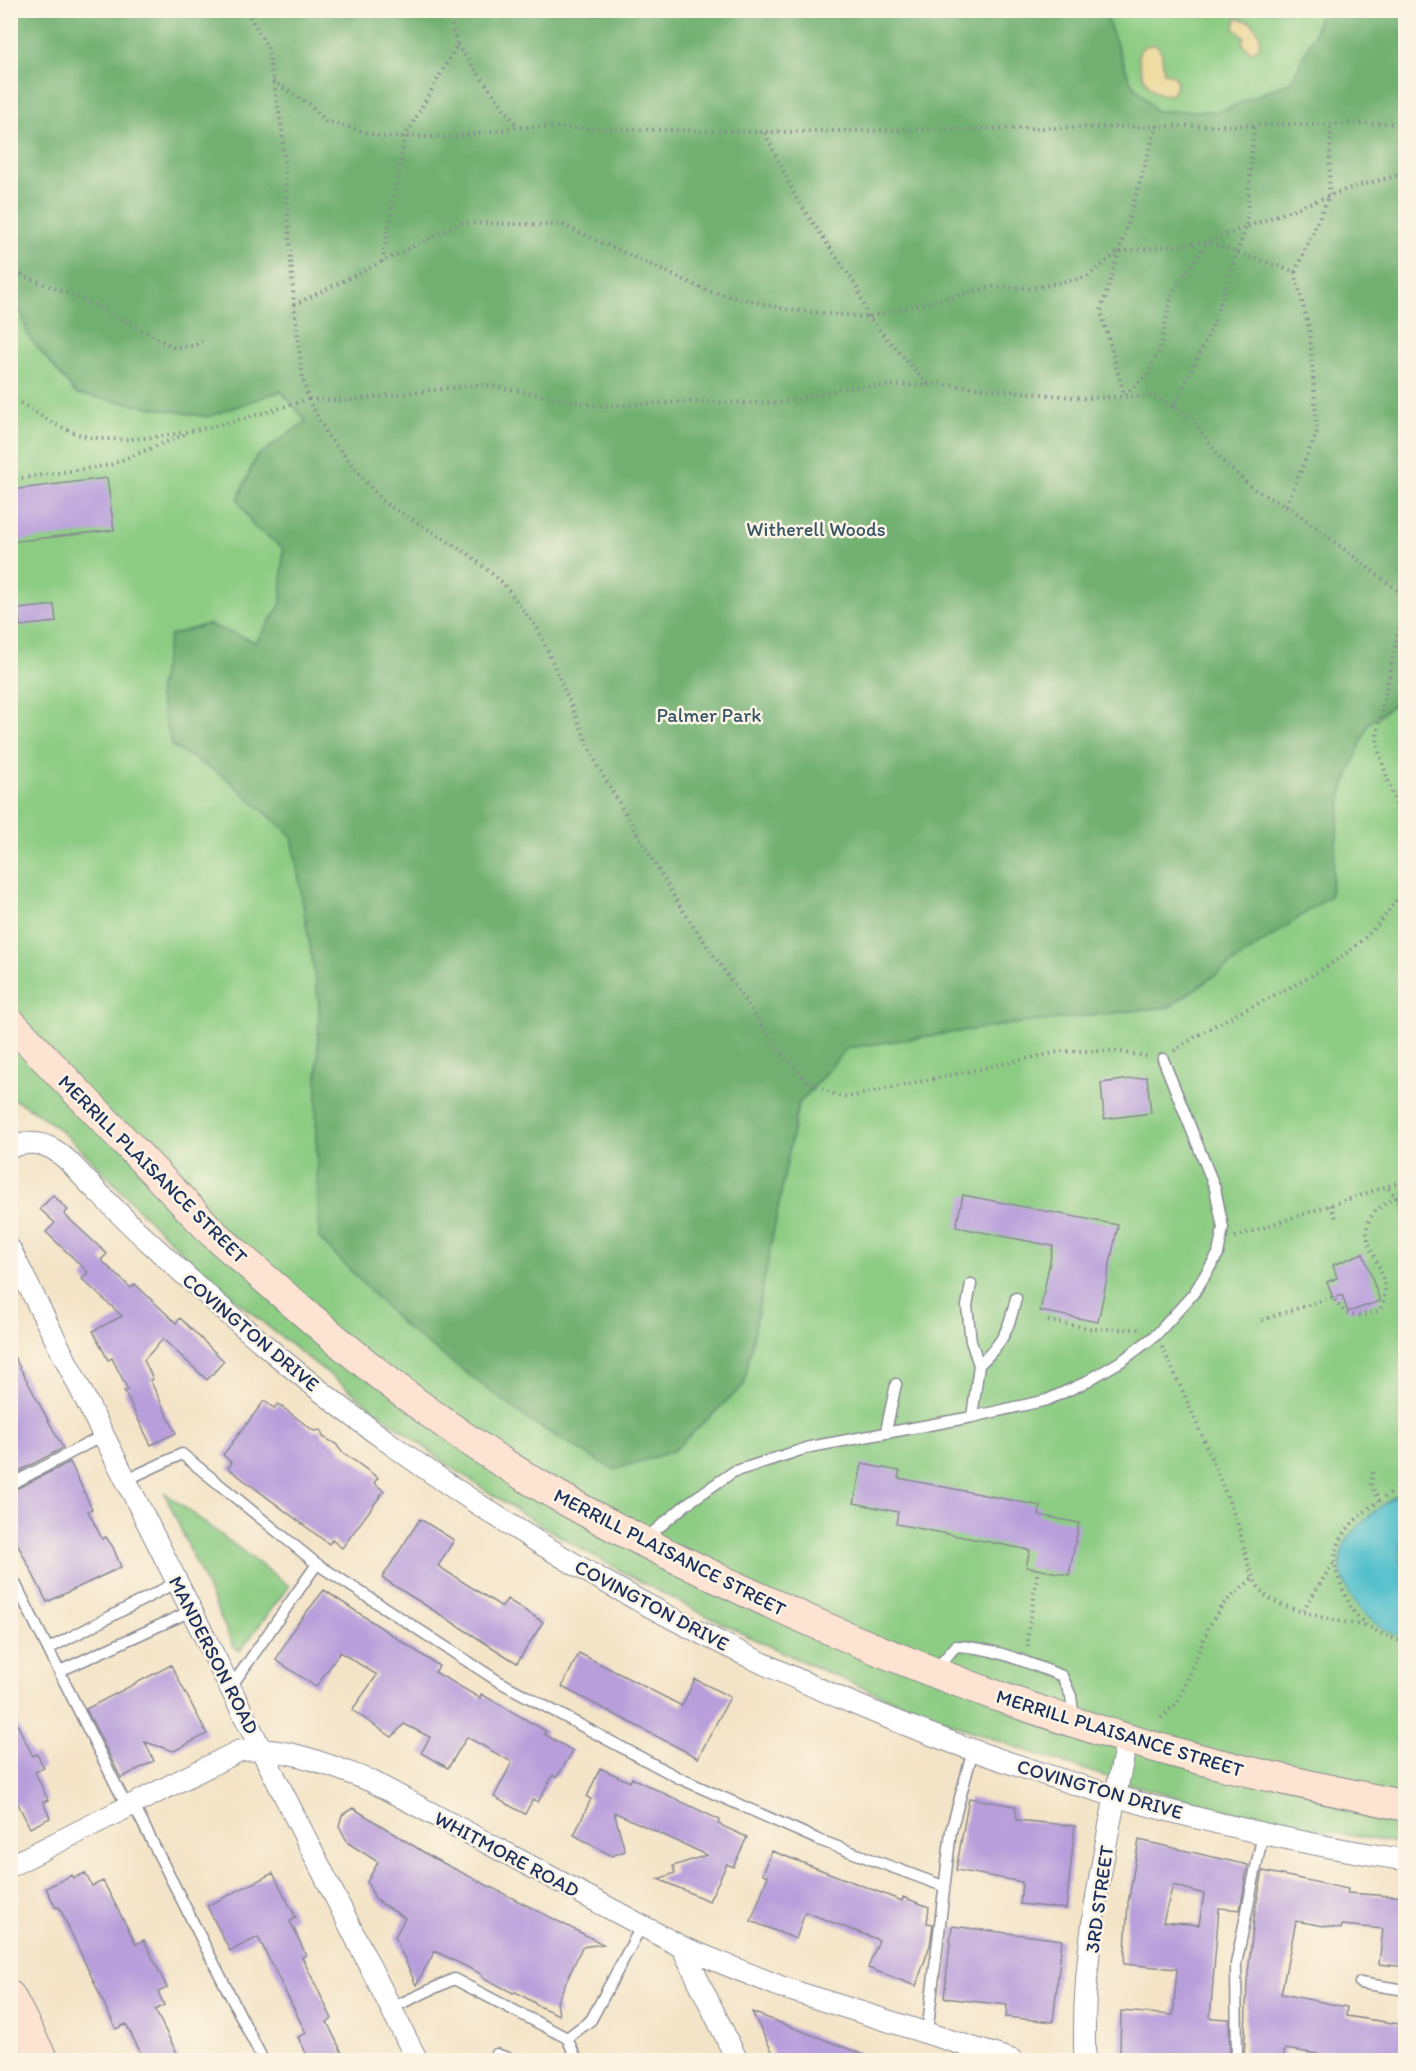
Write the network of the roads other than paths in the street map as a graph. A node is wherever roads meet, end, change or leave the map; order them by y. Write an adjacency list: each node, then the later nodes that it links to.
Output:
1 (10, 1022): 14 (street, MERRILL PLAISANCE STREET)
2 (1163, 1059): 9 (lane)
3 (10, 1148): 26 (street, COVINGTON DRIVE)
4 (10, 1249): 11 (street, MANDERSON ROAD)
5 (971, 1284): 7 (lane)
6 (1016, 1298): 7 (lane)
7 (979, 1365): 9 (lane)
8 (896, 1384): 10 (lane)
9 (972, 1418): 10 (lane)
10 (886, 1431): 14 (lane)
11 (104, 1435): 12 (street, MANDERSON ROAD); 13 (lane)
12 (126, 1480): 15 (lane); 17 (street, MANDERSON ROAD)
13 (10, 1485)
14 (642, 1541): 21 (street, MERRILL PLAISANCE STREET)
15 (317, 1564): 22 (lane); 33 (lane)
16 (10, 1573): 19 (lane)
17 (177, 1582): 18 (street, MANDERSON ROAD); 19 (lane)
18 (192, 1611): 20 (lane); 22 (street, MANDERSON ROAD)
19 (48, 1648): 20 (lane)
20 (60, 1671): 29 (lane)
21 (933, 1672): 23 (street, MERRILL PLAISANCE STREET); 23 (lane)
22 (230, 1688): 25 (street, MANDERSON ROAD)
23 (1074, 1723): 24 (street, MERRILL PLAISANCE STREET)
24 (1127, 1739): 27 (street, 3RD STREET); 28 (street, MERRILL PLAISANCE STREET)
25 (261, 1748): 29 (street, WHITMORE ROAD); 34 (street, WHITMORE ROAD); 39 (street, MANDERSON ROAD)
26 (973, 1750): 27 (street, COVINGTON DRIVE); 33 (lane)
27 (1116, 1797): 30 (street, COVINGTON DRIVE); 50 (street, 3RD STREET)
28 (1406, 1806)
29 (131, 1807): 32 (street, WHITMORE ROAD); 43 (lane)
30 (1263, 1833): 31 (street, COVINGTON DRIVE); 51 (lane)
31 (1406, 1860)
32 (10, 1866)
33 (943, 1887): 40 (lane)
34 (642, 1926): 35 (street, WHITMORE ROAD); 41 (lane)
35 (682, 1947): 40 (street, WHITMORE ROAD); 48 (street)
36 (1360, 1983): 37 (lane)
37 (1406, 1990)
38 (10, 1996): 42 (street)
39 (391, 2008): 41 (lane); 44 (street, MANDERSON ROAD)
40 (927, 2034): 49 (street, WHITMORE ROAD)
41 (567, 2038): 47 (lane)
42 (43, 2061)
43 (263, 2061)
44 (417, 2061)
45 (493, 2061): 46 (lane)
46 (513, 2061)
47 (578, 2061)
48 (737, 2061)
49 (1012, 2061)
50 (1085, 2061)
51 (1238, 2061)

